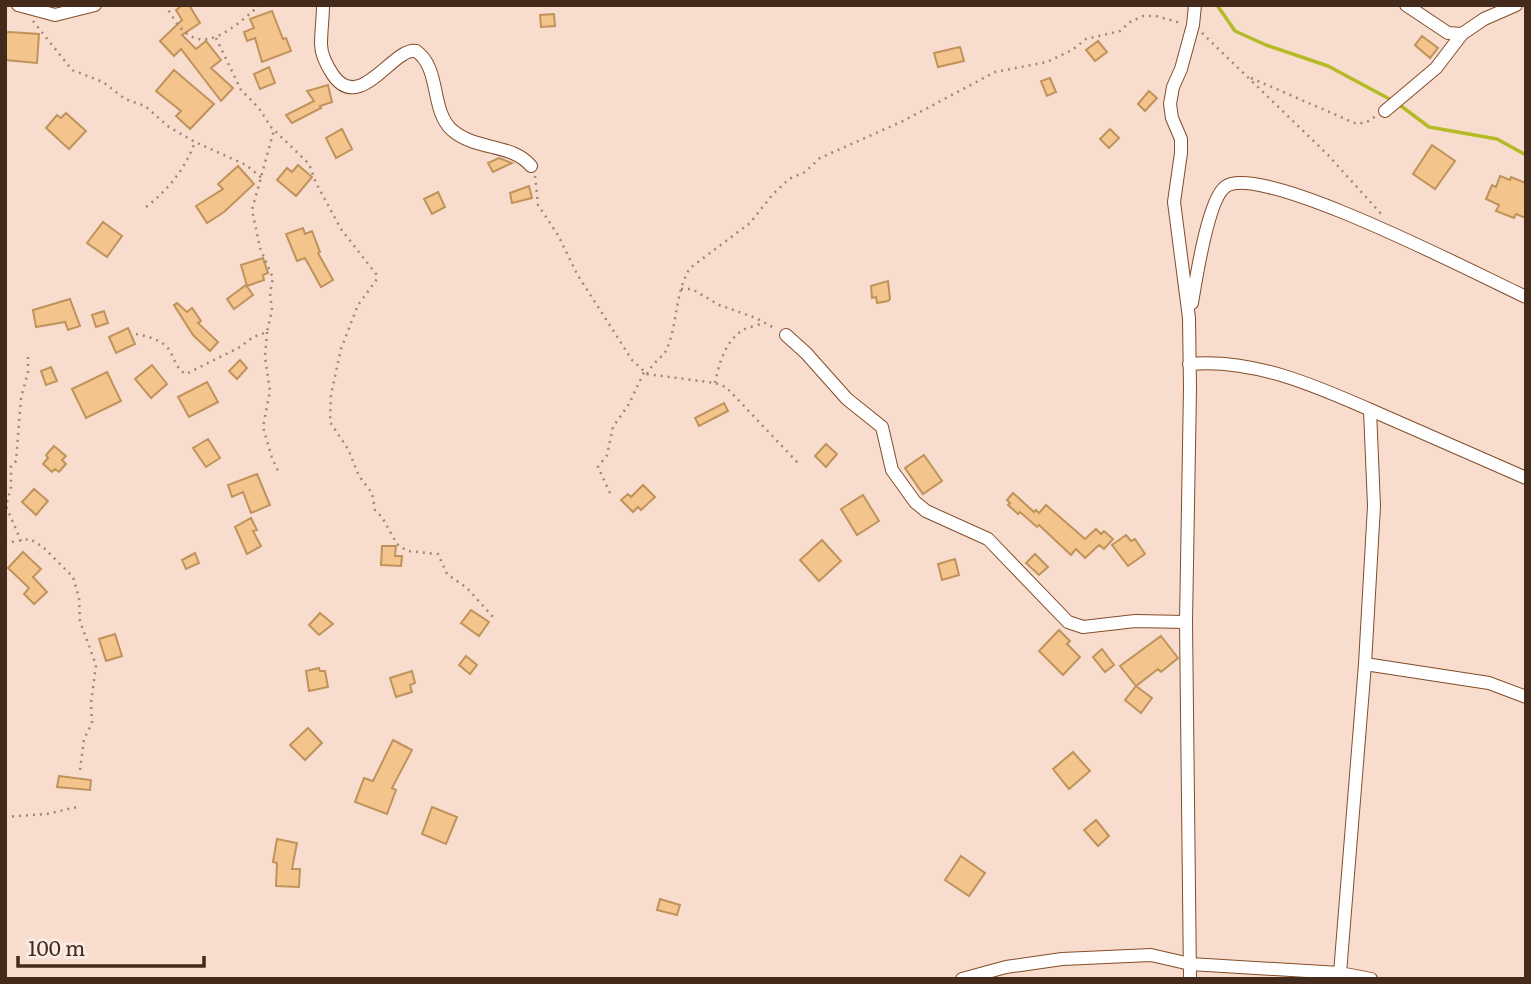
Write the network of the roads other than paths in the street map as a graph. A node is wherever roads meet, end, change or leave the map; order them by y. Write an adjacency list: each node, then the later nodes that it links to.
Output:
1 (95, 5): 6 (street)
2 (323, 5): 9 (street)
3 (1195, 5): 11 (street)
4 (1406, 5): 7 (street)
5 (1516, 5): 7 (street)
6 (21, 6)
7 (1462, 34): 8 (street)
8 (1385, 111)
9 (531, 166)
10 (1526, 297): 11 (street)
11 (1189, 318): 13 (street)
12 (786, 335): 16 (street)
13 (1189, 364): 14 (street); 16 (street)
14 (1370, 410): 15 (street); 17 (street)
15 (1526, 478)
16 (1186, 622): 19 (street)
17 (1365, 664): 18 (street); 20 (street)
18 (1526, 696)
19 (1190, 964): 20 (street); 21 (street); 22 (street)
20 (1340, 973): 23 (street)
21 (962, 979)
22 (1190, 979)
23 (1371, 979)

